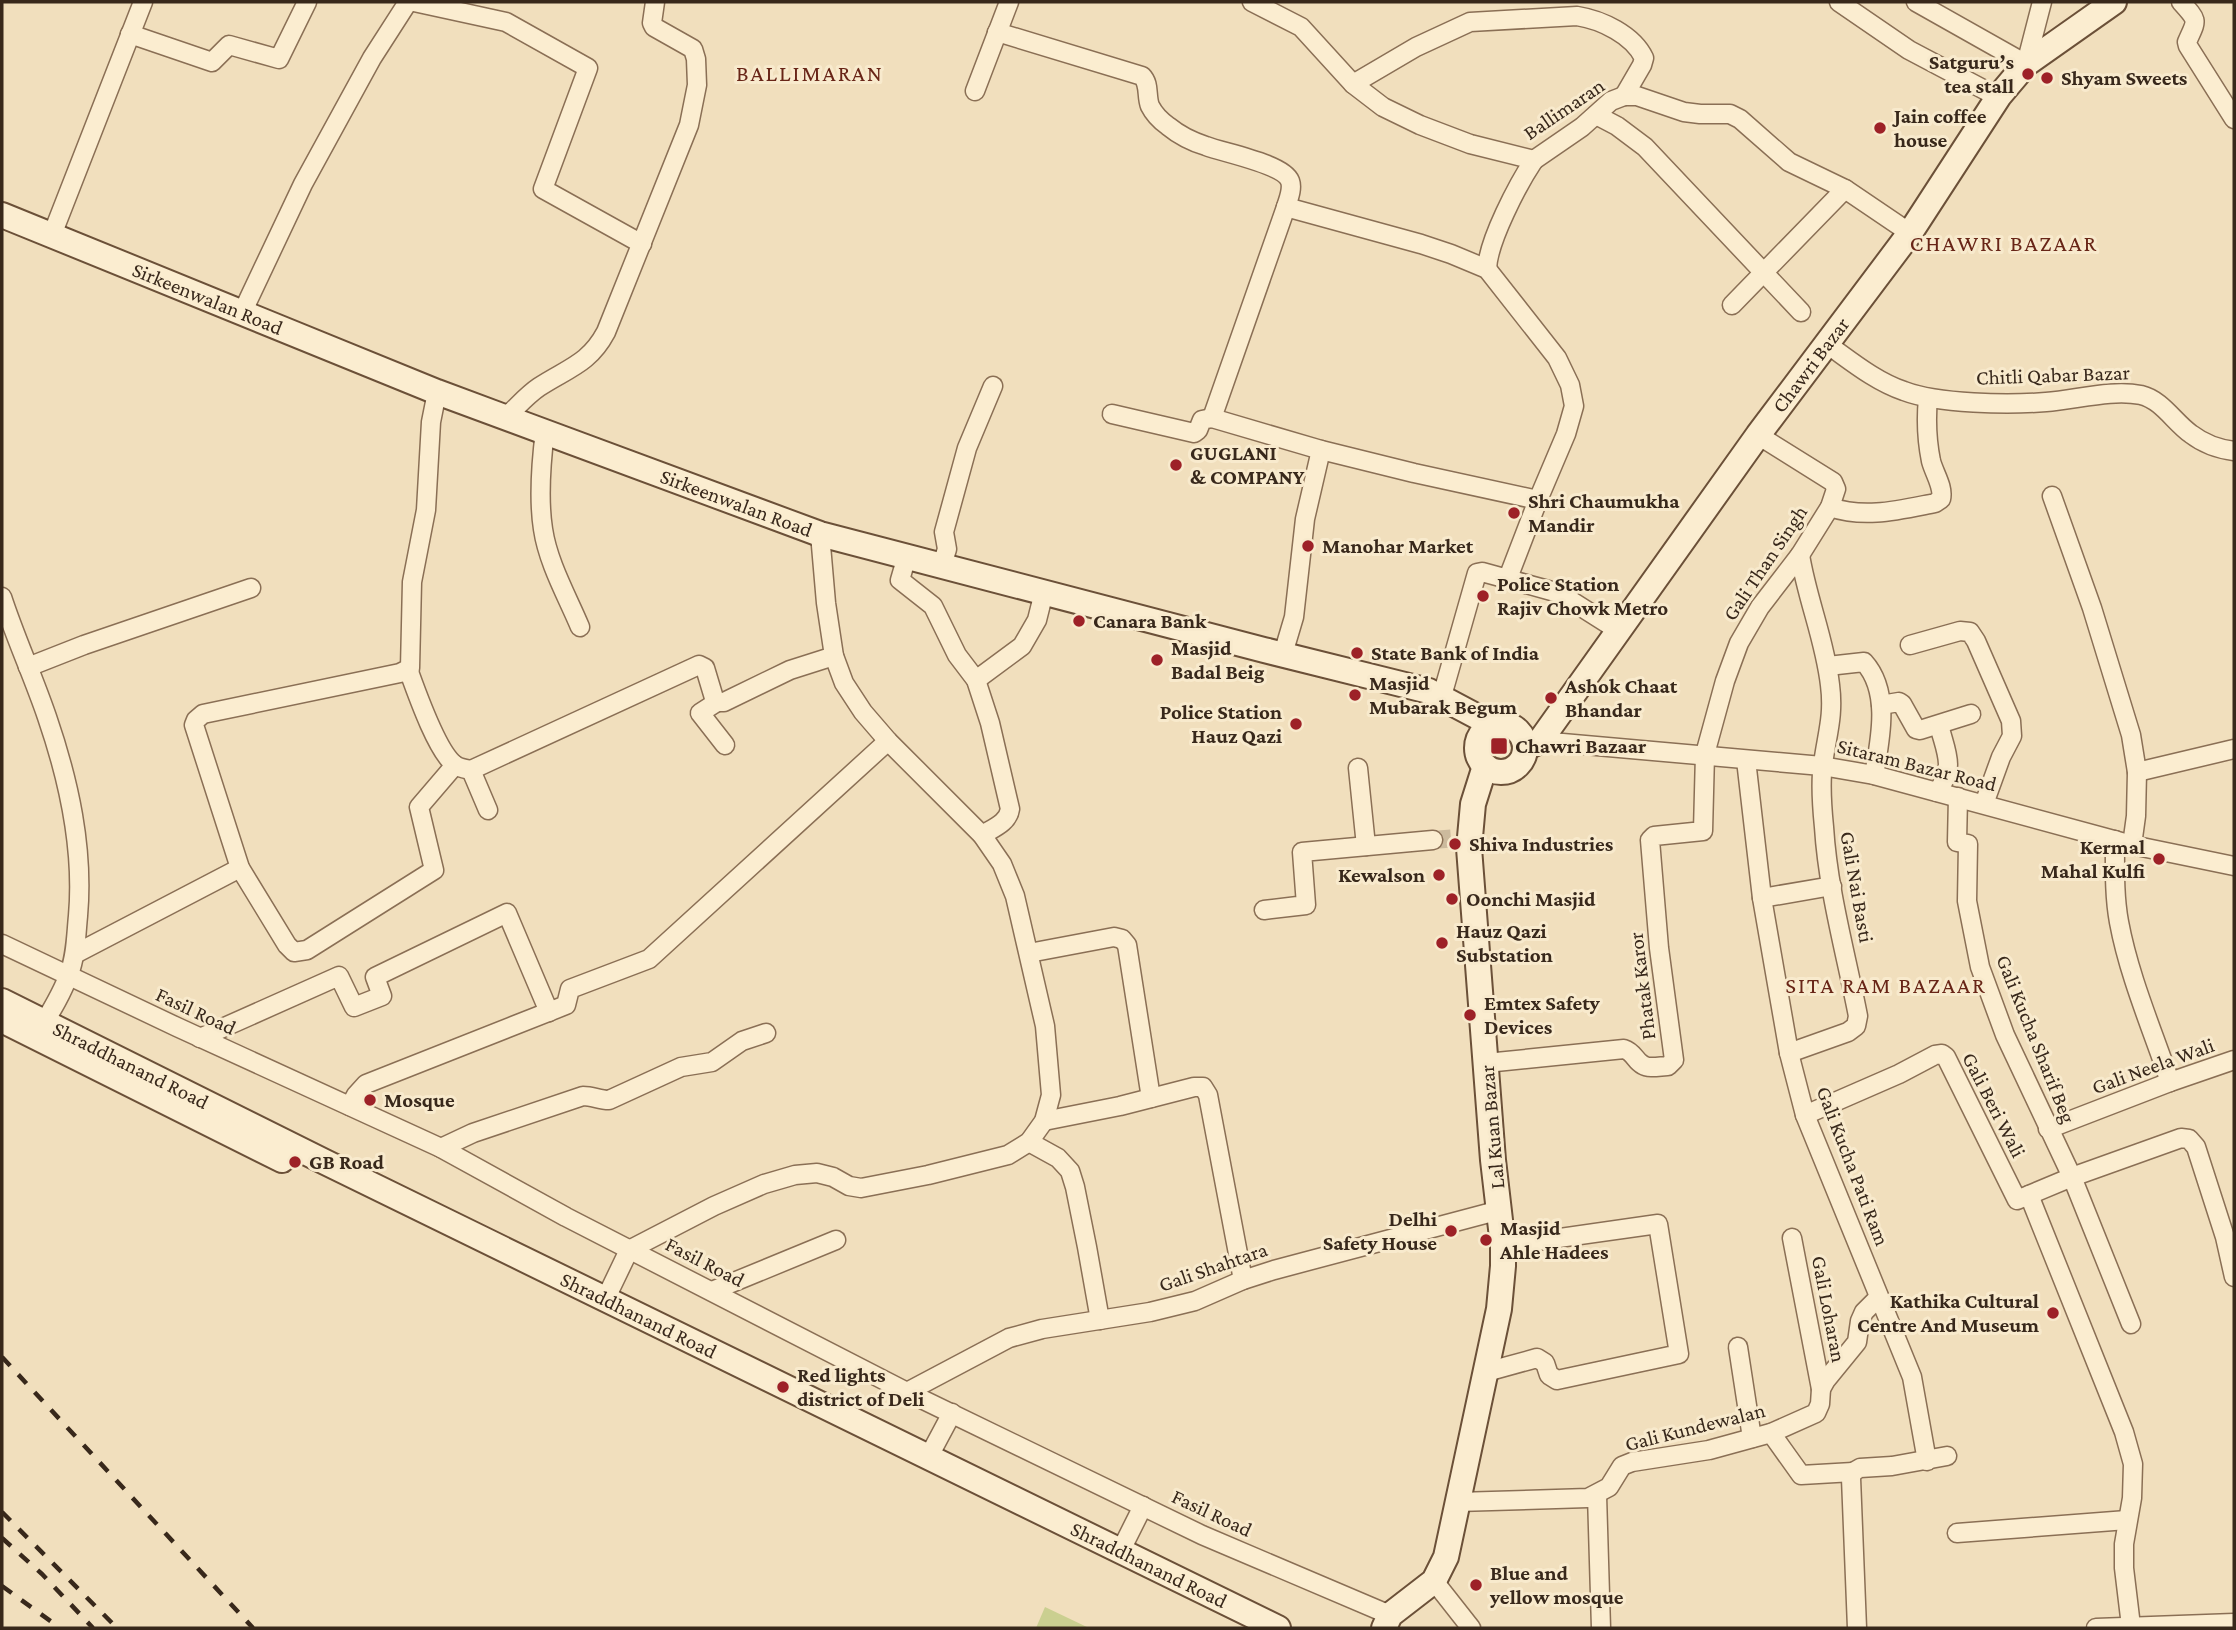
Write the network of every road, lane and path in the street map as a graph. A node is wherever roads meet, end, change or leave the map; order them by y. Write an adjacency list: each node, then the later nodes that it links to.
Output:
1 (143, 2): 15 (street)
2 (307, 2): 15 (street)
3 (408, 2): 33 (street)
4 (414, 2): 29 (street)
5 (655, 2): 29 (street)
6 (1009, 2): 14 (street)
7 (1252, 2): 17 (street, Ballimaran)
8 (1839, 2): 20 (street)
9 (1916, 2): 16 (street)
10 (2042, 2): 16 (street)
11 (2114, 2): 16 (street, Chawri Bazar)
12 (2181, 2): 22 (street)
13 (1529, 10): 17 (street); 19 (street)
14 (997, 32): 18 (street); 25 (street)
15 (130, 34): 28 (street)
16 (2026, 64): 20 (street, Chawri Bazar)
17 (1353, 84): 23 (street, Ballimaran)
18 (975, 90)
19 (1625, 96): 21 (street, Ballimaran); 24 (street, Ballimaran)
20 (1998, 97): 27 (street, Chawri Bazar)
21 (1596, 115): 23 (street, Ballimaran); 31 (street)
22 (2234, 119)
23 (1534, 160): 30 (street)
24 (1844, 189): 27 (street, Ballimaran); 31 (street)
25 (1286, 207): 30 (street); 41 (street)
26 (2, 215): 28 (street, Sirkeenwalan Road)
27 (1910, 233): 35 (street, Chawri Bazar)
28 (51, 235): 33 (street, Sirkeenwalan Road)
29 (642, 244): 40 (street)
30 (1486, 269): 47 (street)
31 (1764, 274): 32 (street); 34 (street)
32 (1732, 306)
33 (242, 313): 37 (street, Sirkeenwalan Road)
34 (1801, 313)
35 (1827, 344): 38 (street, Chitli Qabar Bazar); 43 (street, Chawri Bazar)
36 (993, 386): 52 (street)
37 (437, 392): 40 (street, Sirkeenwalan Road); 64 (street)
38 (1928, 398): 45 (street, Chitli Qabar Bazar); 48 (street)
39 (1112, 414): 41 (street)
40 (506, 417): 42 (street, Sirkeenwalan Road)
41 (1212, 418): 44 (street)
42 (545, 431): 49 (street, Sirkeenwalan Road); 57 (street)
43 (1758, 435): 48 (street, Gali Than Singh); 58 (street, Chawri Bazar)
44 (1321, 450): 47 (street); 60 (street)
45 (2234, 452)
46 (2052, 496): 82 (street)
47 (1538, 500): 53 (street)
48 (1830, 507): 50 (street, Gali Than Singh)
49 (820, 534): 51 (street, Sirkeenwalan Road); 61 (street)
50 (1800, 555): 62 (street, Gali Nai Basti); 76 (street, Gali Than Singh)
51 (907, 556): 52 (street, Sirkeenwalan Road); 65 (street)
52 (942, 565): 55 (street, Sirkeenwalan Road)
53 (1508, 578): 58 (street); 66 (street)
54 (251, 588): 63 (street)
55 (1044, 592): 60 (street, Sirkeenwalan Road); 65 (street)
56 (3, 604): 63 (street)
57 (580, 627)
58 (1619, 631): 73 (street, Chawri Bazar)
59 (1910, 645): 86 (street)
60 (1283, 654): 66 (street, Sirkeenwalan Road)
61 (834, 656): 67 (street); 72 (street)
62 (1828, 666): 68 (street); 79 (street, Gali Nai Basti)
63 (28, 667): 99 (street)
64 (408, 669): 80 (street); 93 (street)
65 (976, 680): 88 (street)
66 (1442, 696): 70 (street, Sirkeenwalan Road)
67 (717, 702): 74 (street); 80 (street)
68 (1881, 705): 71 (street); 83 (street)
69 (1971, 714): 71 (street)
70 (1493, 725): 73 (street); 78 (street)
71 (1939, 725): 84 (street)
72 (888, 741): 88 (street); 102 (street)
73 (1533, 744): 76 (street, Sitaram Bazar Road); 78 (street)
74 (725, 745)
75 (2234, 749): 82 (street)
76 (1705, 754): 77 (street, Sitaram Bazar Road); 109 (street, Phatak Karor)
77 (1746, 760): 79 (street, Sitaram Bazar Road); 95 (street, Gali Kucha Pati Ram)
78 (1485, 766): 109 (street, Lal Kuan Bazar)
79 (1822, 766): 83 (street, Sitaram Bazar Road); 94 (street, Gali Nai Basti)
80 (463, 768): 87 (street); 93 (street)
81 (1359, 768): 91 (street)
82 (2137, 772): 90 (street)
83 (1874, 775): 84 (street, Sitaram Bazar Road)
84 (1937, 792): 85 (street, Sitaram Bazar Road)
85 (1958, 797): 86 (street, Sitaram Bazar Road); 115 (street, Gali Kucha Sharif Beg)
86 (1984, 804): 90 (street, Sitaram Bazar Road)
87 (488, 810)
88 (982, 835): 98 (street)
89 (1433, 840): 91 (street)
90 (2123, 843): 92 (street, Sitaram Bazar Road); 110 (street)
91 (1366, 846): 96 (street)
92 (2234, 866)
93 (240, 868): 99 (street)
94 (1832, 886): 95 (street); 107 (street, Gali Nai Basti)
95 (1762, 898): 107 (street, Gali Kucha Pati Ram)
96 (1264, 910)
97 (2, 944): 100 (street, Fasil Road)
98 (1029, 953): 111 (street); 114 (street)
99 (75, 954): 100 (street)
100 (69, 975): 104 (street); 106 (street, Fasil Road)
101 (2, 1001): 104 (street, Shraddhanand Road)
102 (549, 1012): 106 (street); 112 (street)
103 (2, 1020): 104 (street, Shraddhanand Road)
104 (40, 1029): 116 (street, Shraddhanand Road)
105 (766, 1033): 118 (street)
106 (200, 1038): 112 (street, Fasil Road)
107 (1789, 1053): 113 (street, Gali Kucha Pati Ram)
108 (2234, 1060): 110 (street, Gali Neela Wali)
109 (1486, 1063): 121 (street, Lal Kuan Bazar)
110 (2170, 1082): 115 (street, Gali Neela Wali)
111 (1151, 1098): 114 (street); 128 (street)
112 (350, 1106): 118 (street, Fasil Road)
113 (1805, 1115): 120 (street, Gali Beri Wali); 130 (street, Gali Kucha Pati Ram)
114 (1044, 1121): 117 (street)
115 (2048, 1129): 119 (street, Gali Kucha Sharif Beg)
116 (251, 1135): 131 (street, Shraddhanand Road); 155 (street, Shraddhanand Road)
117 (1029, 1142): 126 (street); 132 (street)
118 (441, 1148): 126 (street, Fasil Road)
119 (2072, 1177): 120 (street); 122 (street); 133 (street, Gali Kucha Sharif Beg)
120 (2023, 1197): 148 (street)
121 (1500, 1210): 125 (street, Lal Kuan Bazar); 128 (street, Gali Shahtara)
122 (2229, 1236): 127 (street)
123 (1792, 1238): 136 (street, Gali Loharan)
124 (836, 1240): 129 (street)
125 (1503, 1247): 135 (street, Lal Kuan Bazar); 135 (street)
126 (629, 1250): 129 (street, Fasil Road); 131 (street)
127 (2234, 1277)
128 (1243, 1280): 132 (street, Gali Shahtara)
129 (712, 1291): 137 (street, Fasil Road)
130 (1878, 1298): 136 (street, Gali Kundewalan); 143 (street, Gali Kucha Pati Ram)
131 (605, 1300): 142 (street, Shraddhanand Road)
132 (1100, 1320): 137 (street, Gali Shahtara)
133 (2131, 1324)
134 (1738, 1347): 140 (street)
135 (1486, 1372): 146 (street, Lal Kuan Bazar)
136 (1821, 1389): 139 (street, Gali Kundewalan)
137 (908, 1392): 138 (street, Fasil Road)
138 (952, 1413): 142 (street); 147 (street, Fasil Road)
139 (1771, 1433): 140 (street, Gali Kundewalan); 144 (street)
140 (1752, 1438): 145 (street, Gali Kundewalan)
141 (1947, 1456): 143 (street)
142 (928, 1458): 150 (street, Shraddhanand Road)
143 (1927, 1461): 144 (street)
144 (1853, 1472): 159 (street)
145 (1597, 1494): 146 (street); 158 (street)
146 (1457, 1502): 151 (street, Lal Kuan Bazar)
147 (1143, 1506): 150 (street); 152 (street, Fasil Road)
148 (2127, 1520): 149 (street); 154 (street)
149 (1957, 1533)
150 (1120, 1552): 156 (street, Shraddhanand Road)
151 (1434, 1581): 152 (street, Lal Kuan Bazar); 157 (street)
152 (1387, 1622)
153 (2234, 1623): 154 (street)
154 (2130, 1626): 160 (street)
155 (1254, 1628)
156 (1278, 1628)
157 (1471, 1628)
158 (1601, 1628)
159 (1857, 1628)
160 (2096, 1628)

